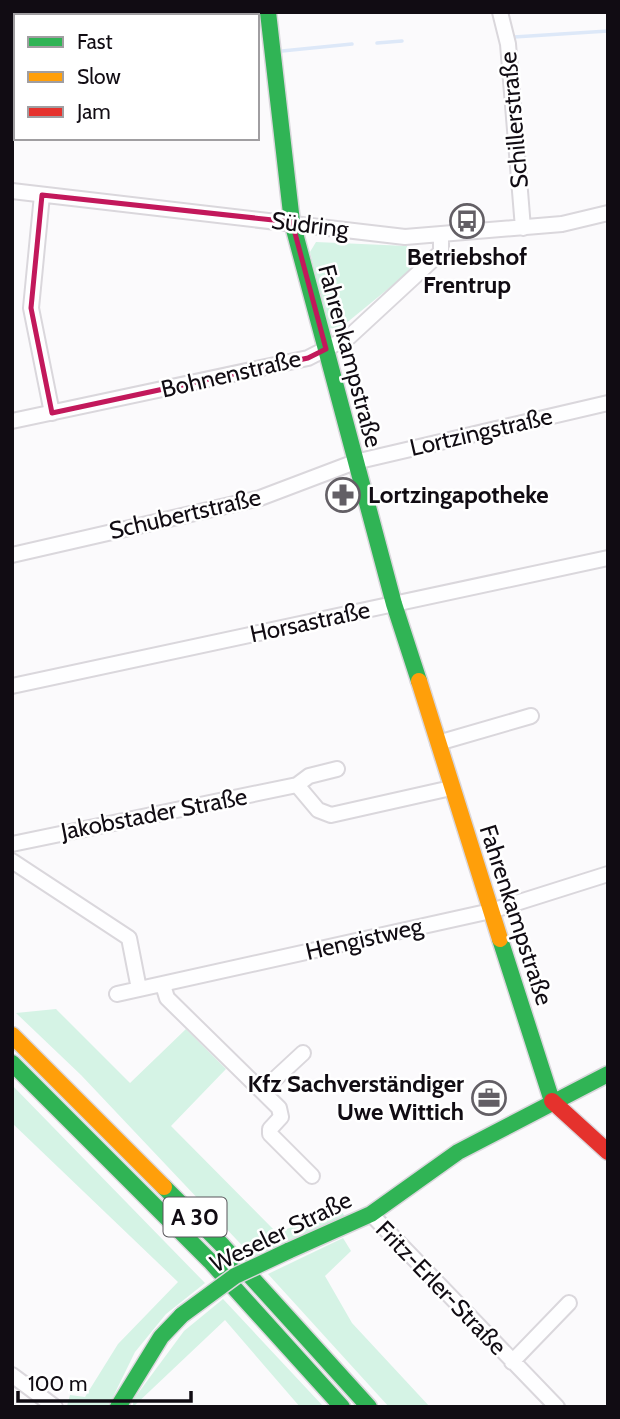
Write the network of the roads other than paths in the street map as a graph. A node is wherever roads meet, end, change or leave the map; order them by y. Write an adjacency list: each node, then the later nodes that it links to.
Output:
1 (268, 12): 6 (main road, Fahrenkampstraße)
2 (500, 12): 7 (street, Schillerstraße)
3 (12, 191): 4 (street, Südring)
4 (42, 195): 6 (street, Südring); 11 (street)
5 (608, 213): 7 (street, Südring)
6 (292, 222): 8 (street, Südring); 9 (main road, Fahrenkampstraße)
7 (523, 228): 8 (street, Südring)
8 (441, 236): 9 (street, Bohnenstraße)
9 (326, 349): 11 (street, Bohnenstraße); 13 (main road, Fahrenkampstraße)
10 (608, 403): 13 (street, Lortzingstraße)
11 (52, 413): 12 (street, Bohnenstraße)
12 (12, 422)
13 (355, 462): 14 (street, Schubertstraße); 16 (main road, Fahrenkampstraße)
14 (12, 555)
15 (608, 558): 16 (street, Horsastraße)
16 (394, 604): 17 (street, Horsastraße); 19 (main road, Fahrenkampstraße)
17 (12, 686)
18 (531, 716): 19 (street)
19 (438, 743): 22 (main road, Fahrenkampstraße)
20 (337, 769): 21 (street, Jakobstader Straße)
21 (298, 785): 22 (street); 23 (street, Jakobstader Straße)
22 (451, 788): 26 (main road, Fahrenkampstraße)
23 (12, 844)
24 (12, 861): 28 (street)
25 (608, 874): 26 (street, Hengistweg)
26 (491, 911): 27 (street, Hengistweg); 35 (main road, Fahrenkampstraße)
27 (163, 985): 28 (street, Hengistweg); 34 (street)
28 (139, 989): 29 (street, Hengistweg)
29 (117, 994)
30 (12, 1035): 45 (main road, A 30)
31 (303, 1052): 34 (street)
32 (12, 1063): 44 (main road, A 30)
33 (608, 1074): 35 (main road, Weseler Straße)
34 (262, 1091): 37 (street)
35 (552, 1101): 36 (main road); 38 (main road, Weseler Straße)
36 (608, 1152)
37 (312, 1176)
38 (370, 1214): 40 (street, Fritz-Erler-Straße); 43 (main road, Weseler Straße, bridge)
39 (569, 1303): 40 (street, Fritz-Erler-Straße)
40 (512, 1362): 46 (street, Fritz-Erler-Straße)
41 (12, 1375): 42 (street)
42 (55, 1407)
43 (118, 1407)
44 (342, 1407)
45 (369, 1407)
46 (557, 1407)

